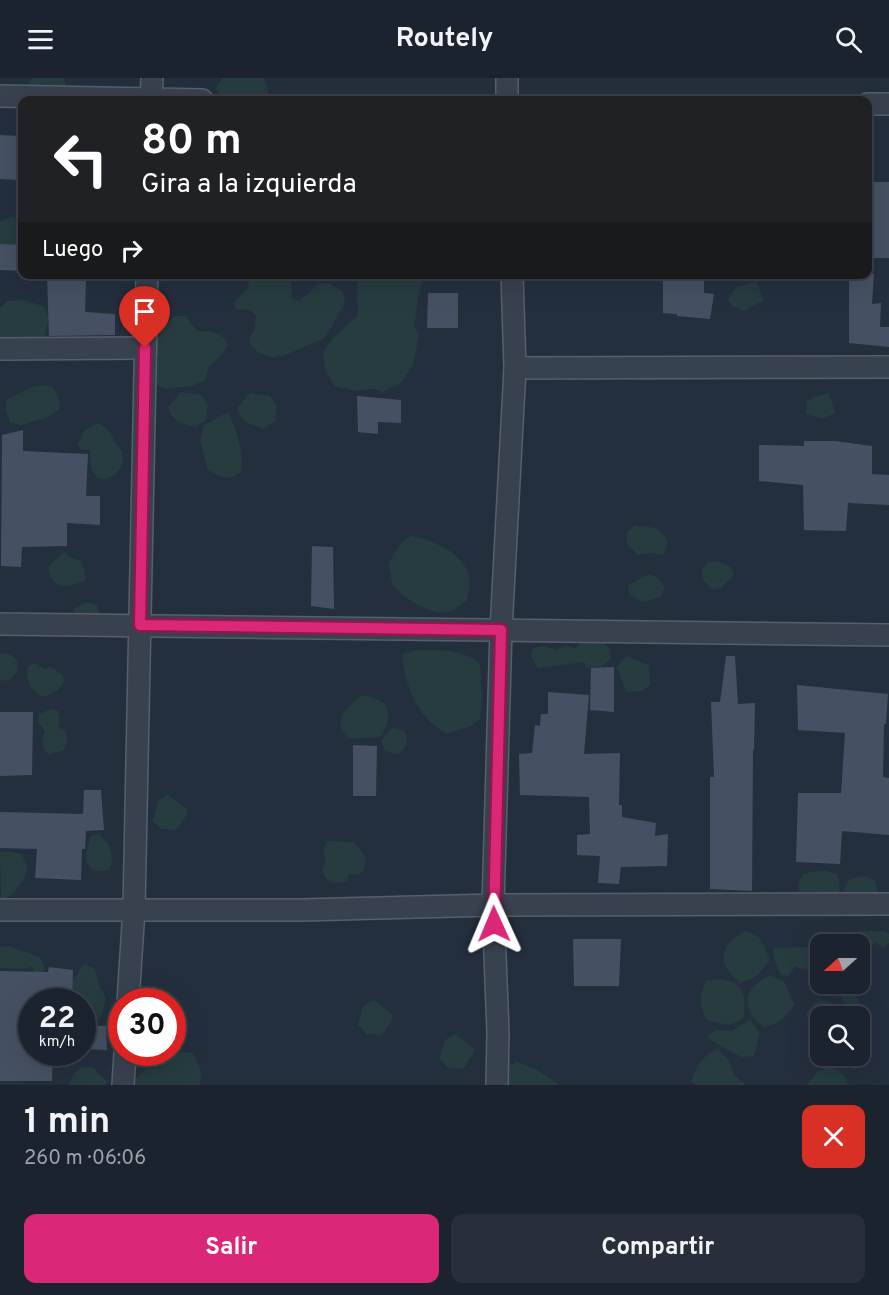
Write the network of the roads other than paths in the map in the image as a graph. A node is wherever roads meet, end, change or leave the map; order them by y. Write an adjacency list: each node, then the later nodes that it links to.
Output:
1 (507, 78): 5 (street)
2 (152, 92): 3 (street); 4 (street)
3 (0, 96)
4 (177, 96)
5 (507, 96)
6 (872, 104): 7 (street)
7 (889, 104)
8 (147, 279): 10 (street)
9 (512, 279): 12 (street)
10 (145, 348): 11 (street); 15 (street)
11 (0, 349)
12 (515, 368): 13 (street); 16 (street)
13 (889, 368)
14 (0, 624): 15 (street)
15 (140, 625): 16 (street); 20 (street)
16 (501, 630): 17 (street); 19 (street)
17 (889, 634)
18 (889, 904): 19 (street)
19 (493, 905): 20 (street); 25 (street)
20 (134, 909): 21 (street); 22 (street)
21 (0, 910)
22 (129, 988)
23 (124, 1066): 24 (street)
24 (123, 1085)
25 (497, 1085)

